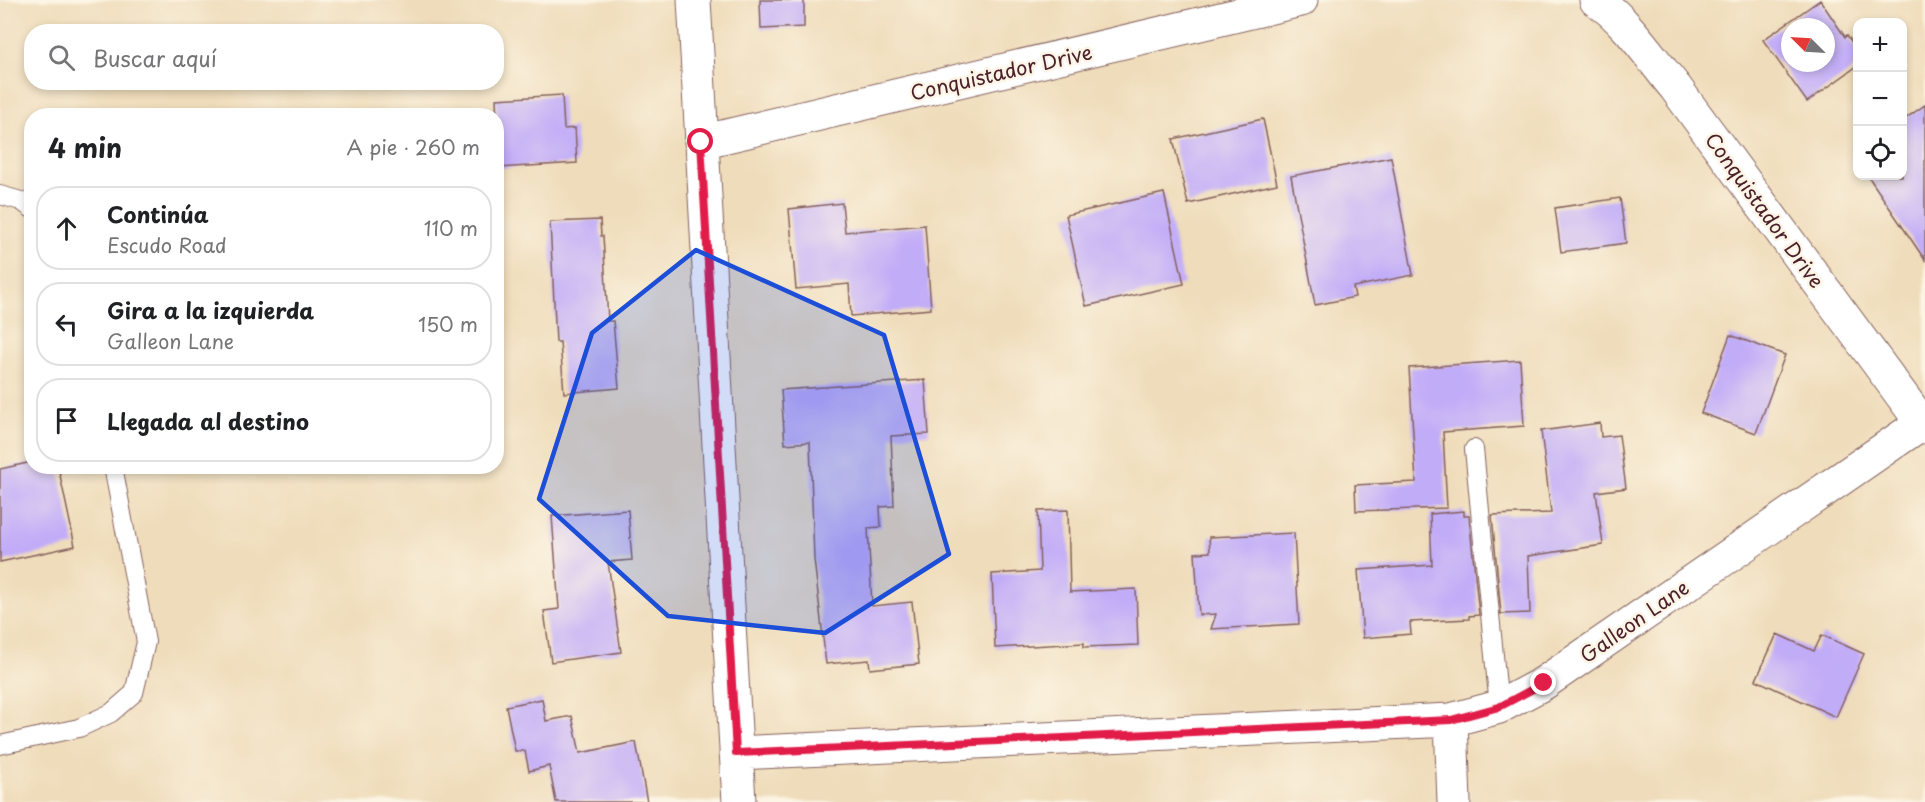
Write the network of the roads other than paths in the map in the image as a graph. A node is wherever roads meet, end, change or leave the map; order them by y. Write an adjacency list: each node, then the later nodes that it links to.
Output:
1 (694, 0): 4 (street)
2 (1301, 0): 4 (street, Conquistador Drive)
3 (1596, 0): 7 (street, Conquistador Drive)
4 (701, 142): 13 (street)
5 (0, 195): 6 (lane)
6 (24, 203)
7 (1923, 425): 10 (street, Galleon Lane)
8 (1474, 449): 10 (lane)
9 (114, 474): 12 (lane)
10 (1499, 707): 11 (street, Galleon Lane)
11 (1451, 720): 13 (street, Galleon Lane); 15 (street)
12 (0, 745)
13 (736, 753): 14 (street)
14 (739, 802)
15 (1454, 802)

